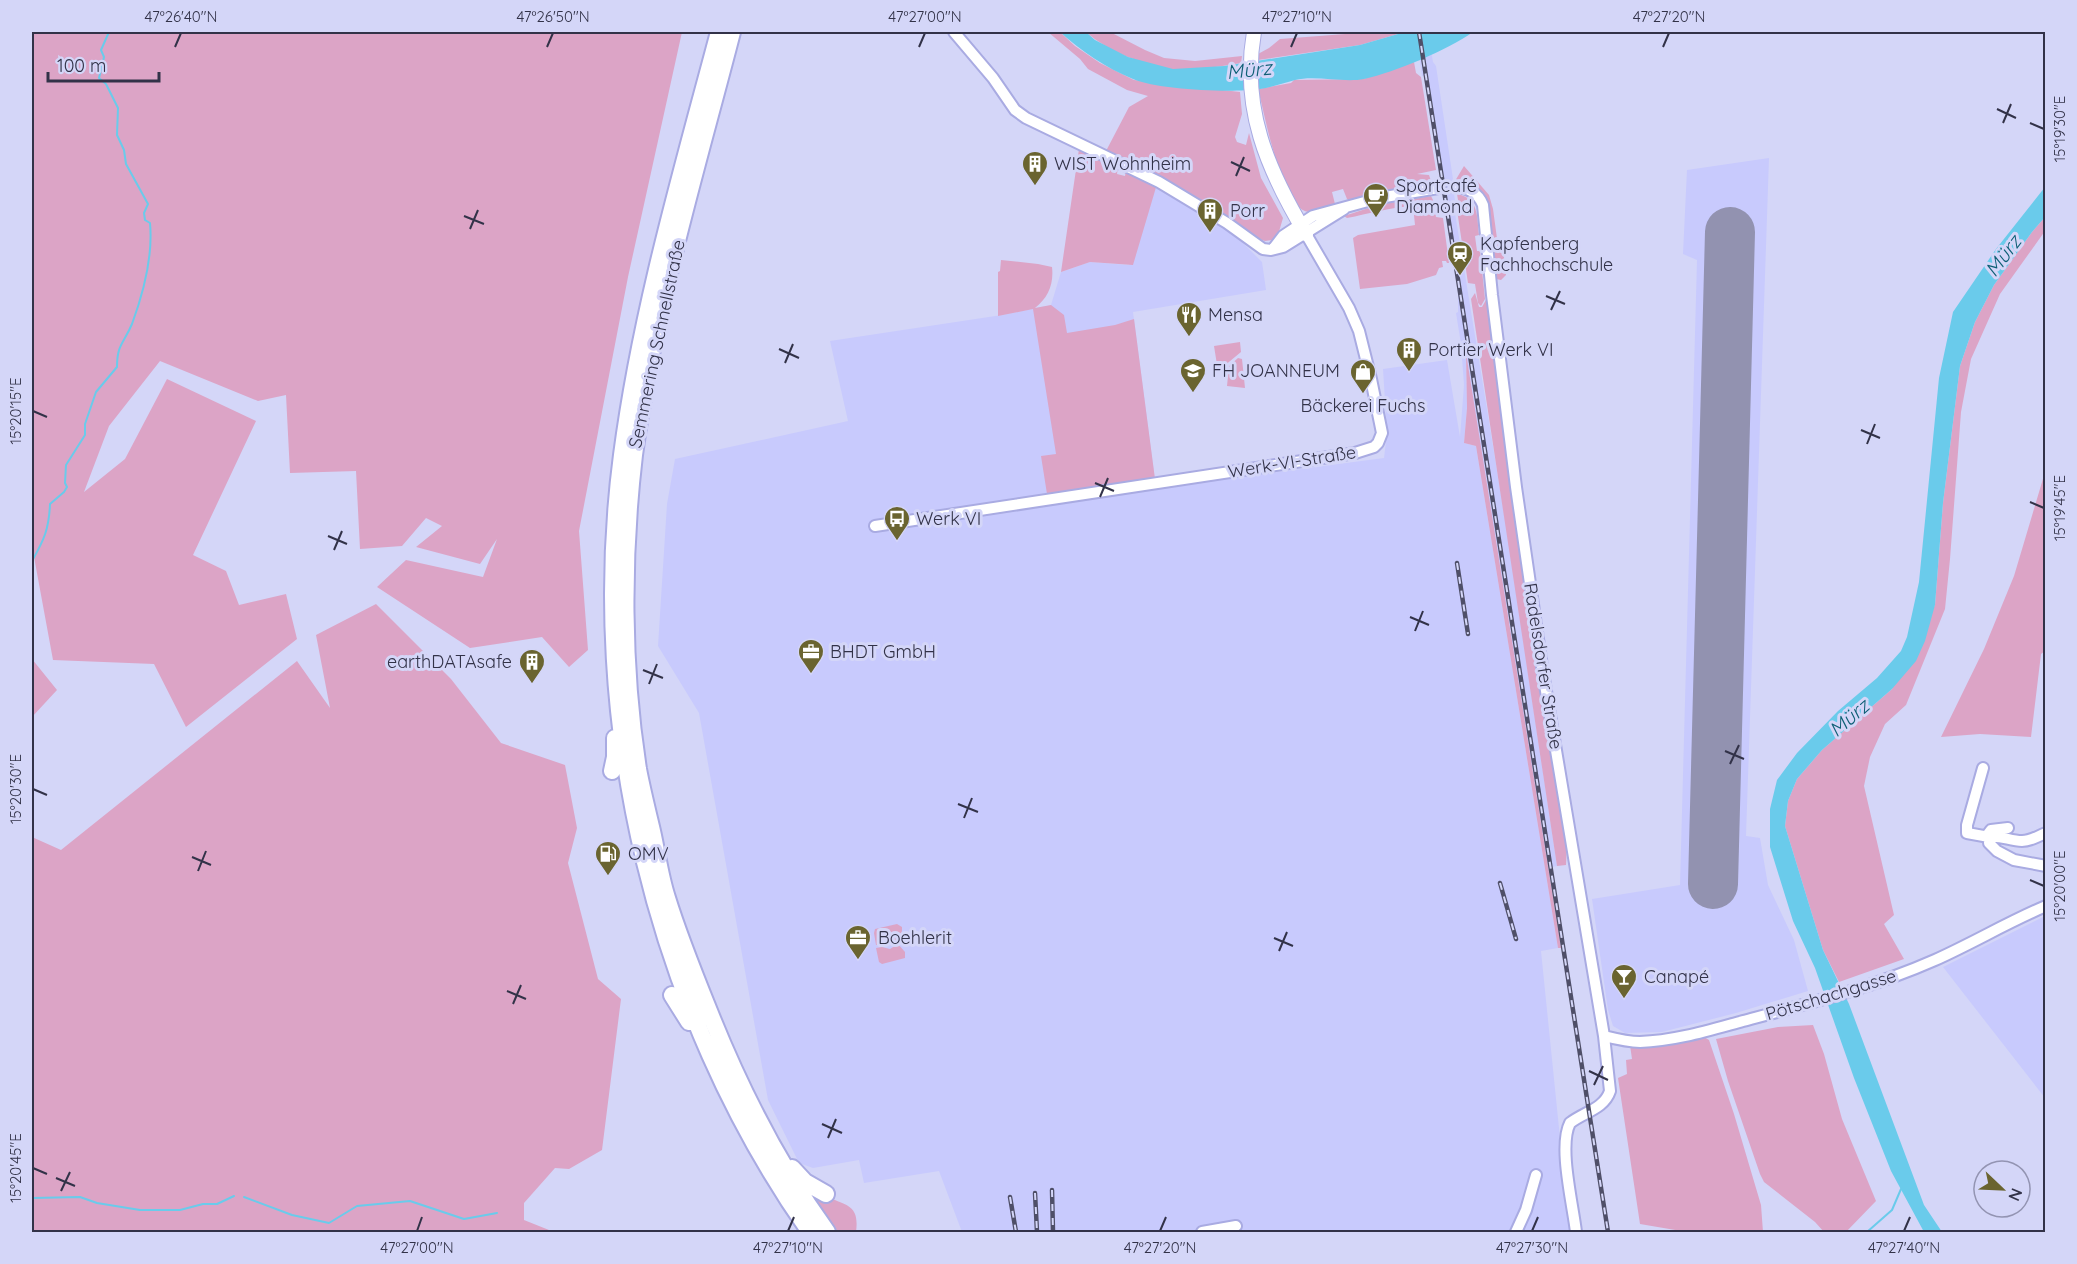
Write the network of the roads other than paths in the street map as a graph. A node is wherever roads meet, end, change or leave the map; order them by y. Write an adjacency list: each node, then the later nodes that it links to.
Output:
1 (719, 32): 9 (highway, Semmering Schnellstraße)
2 (732, 32): 20 (highway, Semmering Schnellstraße)
3 (954, 32): 7 (street)
4 (1254, 32): 7 (main road, Werk-VI-Straße)
5 (1453, 187): 18 (street, Radelsdorfer Straße)
6 (1438, 188): 7 (street)
7 (1303, 228): 8 (street, Werk-VI-Straße)
8 (875, 526)
9 (618, 702): 11 (highway); 19 (highway, Semmering Schnellstraße)
10 (1983, 768): 14 (street)
11 (612, 771)
12 (2008, 828): 14 (street)
13 (2046, 833): 14 (street)
14 (1988, 837): 15 (street)
15 (2046, 866)
16 (2046, 906): 18 (street, Pötschachgasse)
17 (672, 995): 19 (highway)
18 (1605, 1036): 28 (street, Radelsdorfer Straße)
19 (711, 1057): 24 (highway, Semmering Schnellstraße)
20 (756, 1115): 22 (highway); 25 (highway, Semmering Schnellstraße)
21 (1536, 1175): 27 (street)
22 (826, 1194)
23 (1236, 1226): 26 (street)
24 (810, 1233)
25 (827, 1233)
26 (1202, 1233)
27 (1516, 1233)
28 (1576, 1233)

